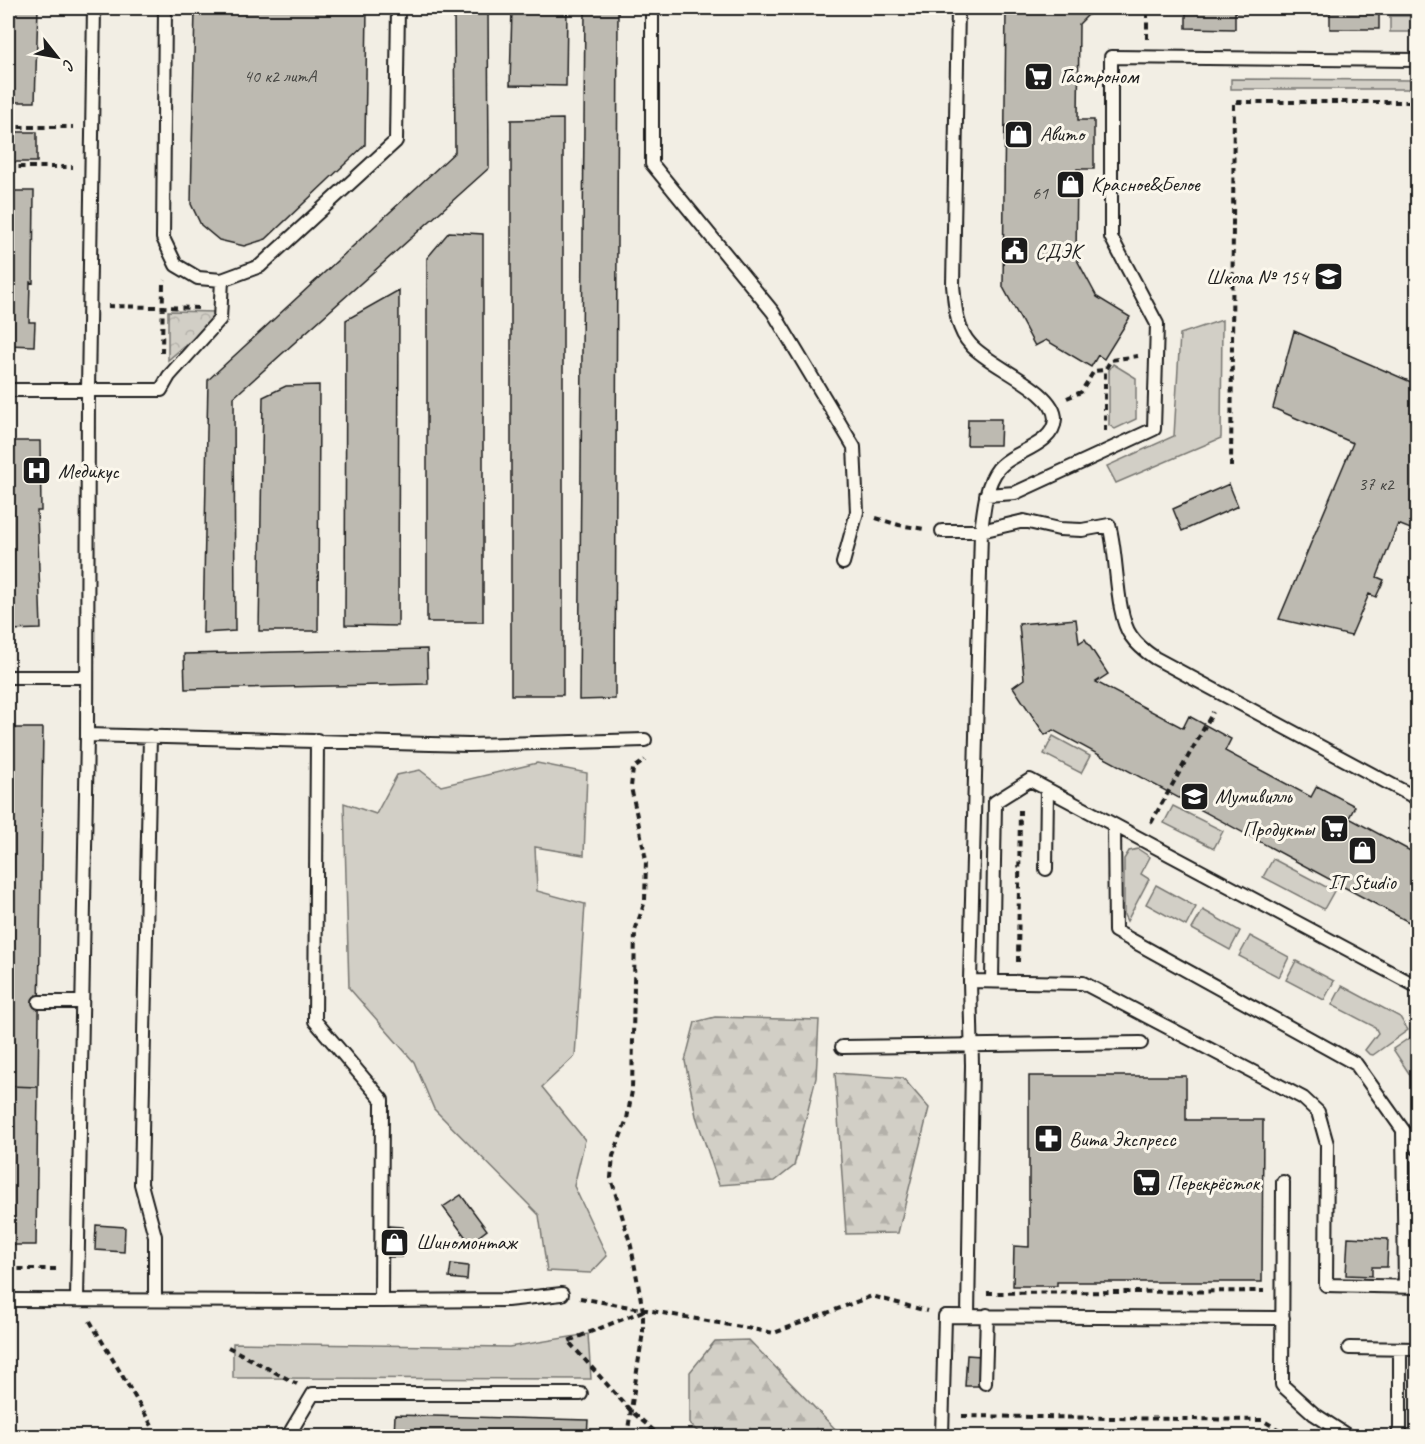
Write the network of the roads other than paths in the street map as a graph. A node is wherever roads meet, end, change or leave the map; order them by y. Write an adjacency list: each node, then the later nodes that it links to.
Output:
1 (94, 8): 9 (lane)
2 (165, 8): 7 (lane)
3 (398, 8): 7 (lane)
4 (652, 8): 13 (lane)
5 (958, 8): 10 (lane)
6 (1418, 60): 10 (lane)
7 (222, 280): 9 (lane)
8 (8, 390): 9 (lane)
9 (88, 390): 15 (lane)
10 (986, 495): 12 (lane)
11 (942, 531): 12 (lane)
12 (981, 531): 21 (lane); 25 (lane)
13 (843, 563)
14 (8, 677): 15 (lane)
15 (87, 678): 16 (lane)
16 (87, 735): 17 (lane); 28 (lane)
17 (150, 736): 18 (lane); 39 (lane)
18 (317, 740): 19 (lane); 40 (lane)
19 (645, 740)
20 (1047, 789): 22 (lane); 23 (lane); 24 (lane)
21 (1418, 799)
22 (1114, 825): 26 (lane); 32 (lane)
23 (1046, 869)
24 (992, 980): 25 (lane); 35 (lane)
25 (970, 981): 31 (lane)
26 (1418, 987)
27 (39, 1002): 28 (lane)
28 (81, 1002): 37 (lane)
29 (1141, 1043): 31 (lane)
30 (842, 1047): 31 (lane)
31 (971, 1048): 42 (lane)
32 (1403, 1130): 33 (lane); 35 (lane)
33 (1418, 1149)
34 (1283, 1182): 43 (lane)
35 (1411, 1287)
36 (562, 1294): 40 (lane)
37 (77, 1299): 38 (lane); 39 (lane)
38 (8, 1300)
39 (155, 1300): 40 (lane)
40 (381, 1301)
41 (987, 1315): 42 (lane); 43 (lane); 47 (lane)
42 (968, 1316): 50 (lane)
43 (1283, 1318): 51 (lane)
44 (1349, 1348): 45 (lane)
45 (1400, 1348): 46 (lane); 52 (lane)
46 (1418, 1349)
47 (985, 1383)
48 (581, 1394): 49 (lane)
49 (288, 1437)
50 (942, 1437)
51 (1348, 1437)
52 (1397, 1437)

